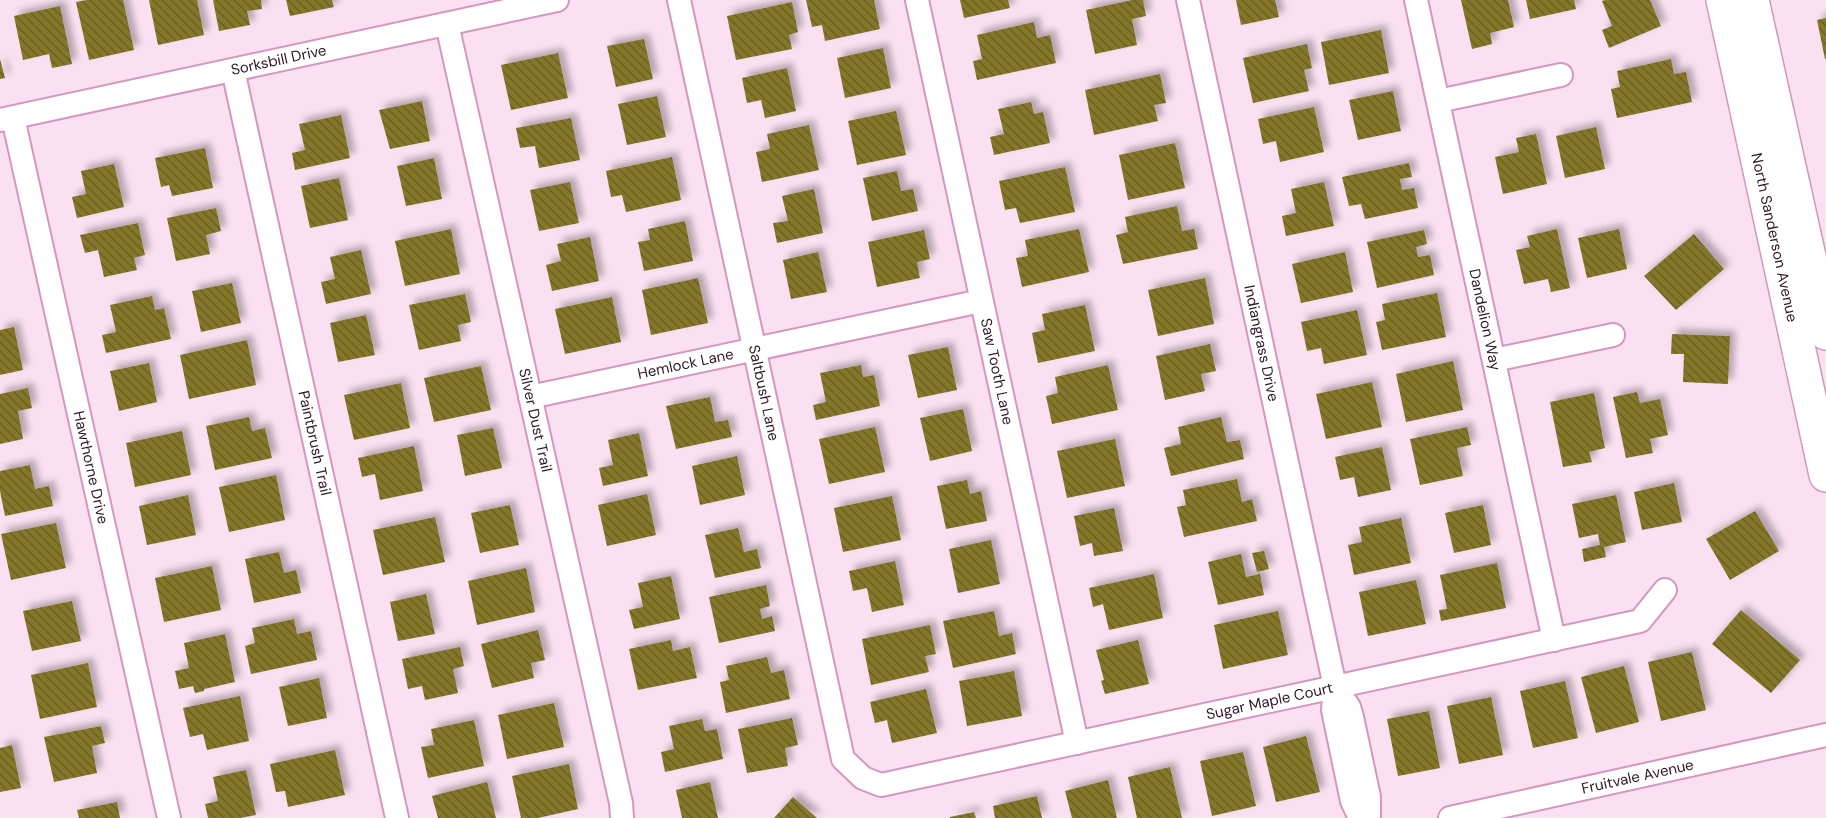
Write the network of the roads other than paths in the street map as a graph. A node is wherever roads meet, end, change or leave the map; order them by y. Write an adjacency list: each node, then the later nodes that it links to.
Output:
1 (557, 0): 8 (street, Sorksbill Drive)
2 (679, 0): 16 (street, Saltbush Lane)
3 (916, 0): 13 (street, Saw Tooth Lane)
4 (1188, 0): 22 (street, Indiangrass Drive)
5 (1416, 0): 11 (street, Dandelion Way)
6 (1723, 0): 19 (highway, North Sanderson Avenue)
7 (1752, 0): 14 (highway, North Sanderson Avenue)
8 (447, 24): 9 (street, Sorksbill Drive); 18 (street, Silver Dust Trail)
9 (232, 70): 12 (street, Sorksbill Drive); 27 (street, Paintbrush Trail)
10 (1561, 75): 11 (street)
11 (1438, 101): 17 (street, Dandelion Way)
12 (6, 119): 26 (street, Hawthorne Drive)
13 (981, 301): 16 (street, Hemlock Lane); 24 (street, Saw Tooth Lane)
14 (1826, 333)
15 (1613, 335): 17 (street)
16 (754, 349): 18 (street, Hemlock Lane); 25 (street, Saltbush Lane)
17 (1494, 360): 21 (street, Dandelion Way)
18 (530, 397): 28 (street, Silver Dust Trail)
19 (1826, 475)
20 (1665, 590): 21 (street, Sugar Maple Court)
21 (1554, 640): 22 (street, Sugar Maple Court)
22 (1335, 687): 24 (street, Sugar Maple Court); 29 (street, Indiangrass Drive); 30 (street, Indiangrass Drive)
23 (1826, 735): 31 (street, Fruitvale Avenue)
24 (1077, 743): 25 (street, Sugar Maple Court)
25 (863, 778)
26 (169, 818)
27 (397, 818)
28 (622, 818)
29 (1360, 818)
30 (1369, 818)
31 (1450, 818)

